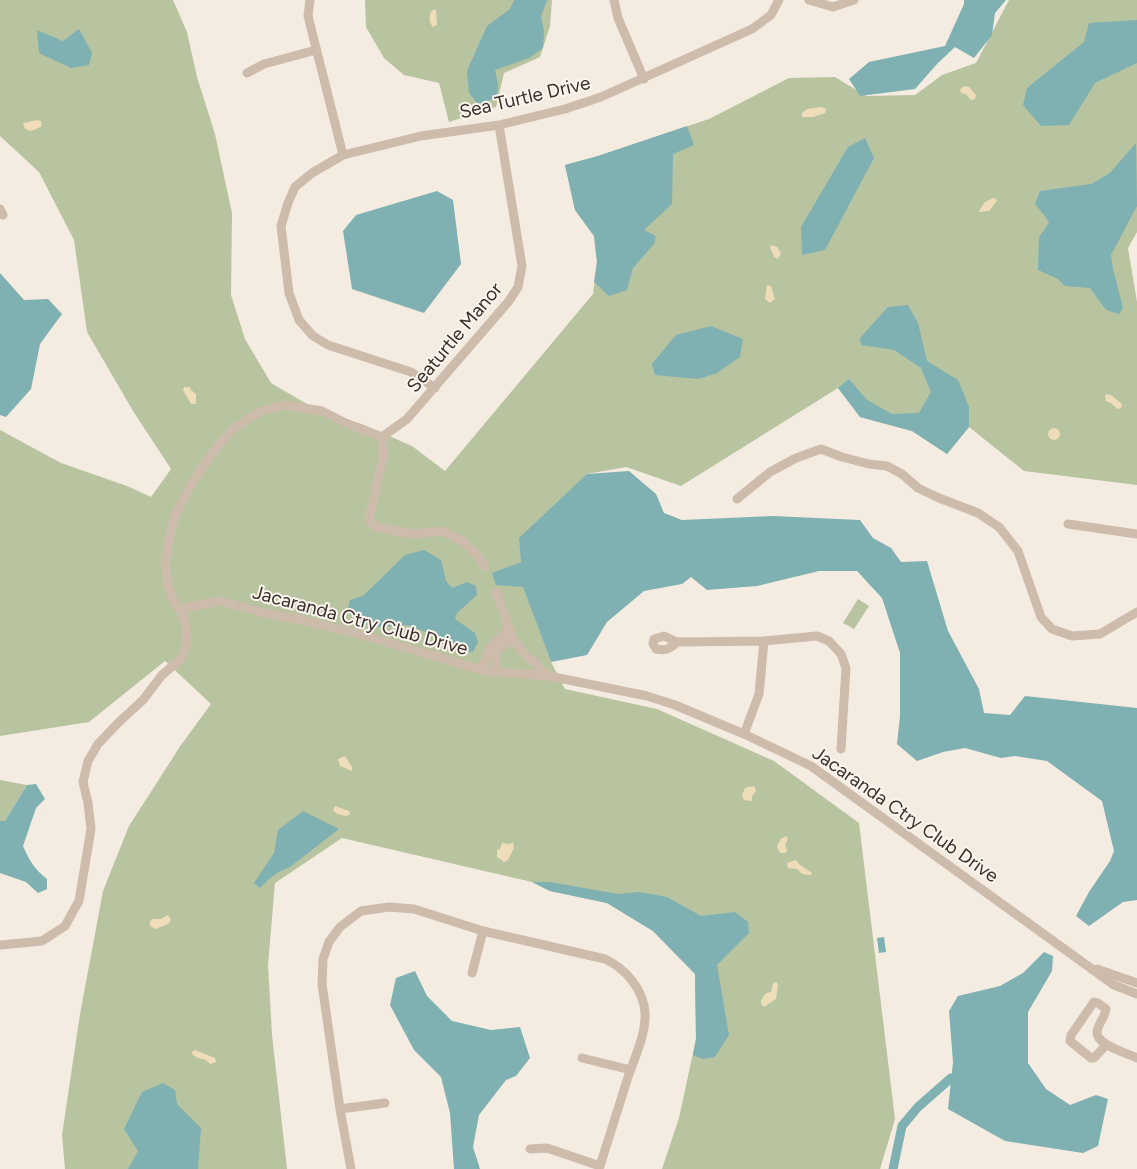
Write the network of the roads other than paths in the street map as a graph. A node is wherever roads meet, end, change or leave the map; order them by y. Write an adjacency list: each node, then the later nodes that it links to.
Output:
1 (310, 0): 6 (street)
2 (614, 0): 8 (street)
3 (778, 0): 8 (street, Sea Turtle Drive)
4 (809, 0): 5 (street)
5 (854, 0)
6 (316, 50): 7 (street); 10 (street)
7 (247, 73)
8 (644, 79): 9 (street, Sea Turtle Drive)
9 (498, 125): 10 (street, Sea Turtle Drive); 11 (street, Seaturtle Manor)
10 (343, 155): 11 (street, Sea Turtle Drive)
11 (435, 388): 12 (street, Seaturtle Manor)
12 (382, 437): 16 (street); 18 (street)
13 (737, 499): 19 (street)
14 (1068, 524): 15 (street)
15 (1137, 534)
16 (485, 567)
17 (496, 592): 20 (street)
18 (179, 609): 24 (street, Jacaranda Ctry Club Drive); 30 (street)
19 (1137, 612)
20 (509, 628): 21 (street); 24 (street, Jacaranda Ctry Club Drive)
21 (514, 640): 25 (street); 26 (street)
22 (764, 641): 23 (street); 27 (street); 28 (street)
23 (677, 642)
24 (482, 670): 25 (street, Jacaranda Ctry Club Drive)
25 (498, 671): 26 (street, Jacaranda Ctry Club Drive)
26 (549, 676): 27 (street, Jacaranda Ctry Club Drive)
27 (744, 734): 32 (street, Jacaranda Ctry Club Drive)
28 (841, 749)
29 (483, 931): 33 (street); 39 (street); 41 (street)
30 (0, 943): 31 (street)
31 (0, 953)
32 (1085, 964): 34 (street, Jacaranda Ctry Club Drive); 35 (street, Jacaranda Ctry Club Drive)
33 (472, 973)
34 (1137, 983)
35 (1137, 994)
36 (1106, 1045): 36 (street); 38 (street)
37 (582, 1058): 39 (street)
38 (1137, 1058)
39 (631, 1070): 43 (street)
40 (385, 1103): 41 (street)
41 (340, 1109): 44 (street)
42 (530, 1149): 43 (street)
43 (599, 1168)
44 (351, 1169)

